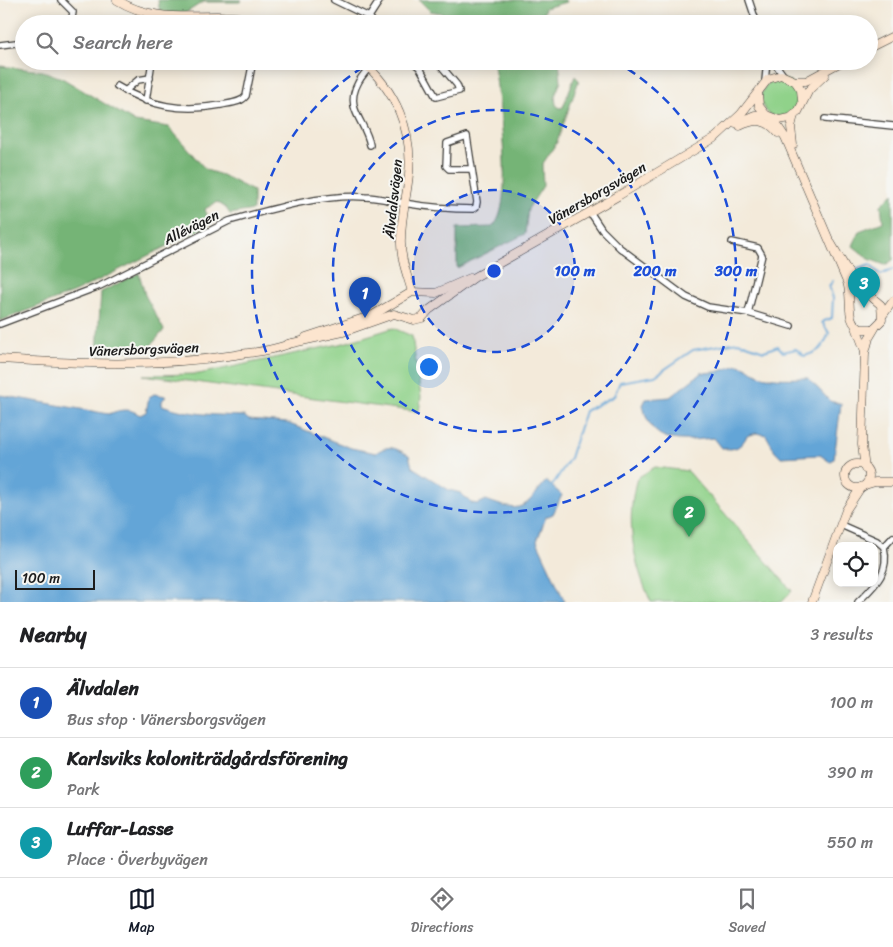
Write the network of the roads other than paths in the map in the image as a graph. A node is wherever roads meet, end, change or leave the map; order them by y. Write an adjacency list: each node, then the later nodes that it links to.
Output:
1 (61, 0): 6 (street)
2 (117, 0): 7 (main road)
3 (334, 0): 8 (street)
4 (380, 0): 9 (street)
5 (749, 0): 10 (street)
6 (72, 15)
7 (148, 15)
8 (365, 15)
9 (370, 15)
10 (754, 15)
11 (893, 36): 13 (main road)
12 (15, 43): 14 (street)
13 (878, 44)
14 (0, 45)
15 (151, 70): 26 (street)
16 (251, 70): 33 (street)
17 (367, 70): 40 (street)
18 (376, 70): 44 (main road, Älvdalsvägen)
19 (421, 70): 20 (street)
20 (444, 70)
21 (766, 70): 27 (street)
22 (780, 70): 25 (street)
23 (827, 70): 28 (main road)
24 (829, 70): 32 (main road)
25 (784, 76): 27 (main road); 28 (main road)
26 (150, 78): 30 (street); 33 (street)
27 (765, 81): 31 (main road, Vänersborgsvägen)
28 (795, 81): 32 (main road)
29 (117, 86): 30 (street)
30 (126, 91): 33 (street)
31 (758, 93): 35 (main road); 37 (main road, Vänersborgsvägen)
32 (802, 100): 34 (main road)
33 (146, 101)
34 (794, 116): 35 (main road, Vänersborgsvägen); 41 (main road)
35 (769, 117): 37 (main road, Vänersborgsvägen); 41 (main road)
36 (825, 118): 38 (street)
37 (730, 126): 39 (main road, Vänersborgsvägen)
38 (893, 126)
39 (716, 137): 43 (main road); 45 (main road, Vänersborgsvägen)
40 (370, 145)
41 (795, 159): 43 (main road)
42 (472, 169): 42 (street); 44 (street, Allévägen)
43 (803, 181): 47 (main road)
44 (404, 203): 49 (main road, Älvdalsvägen); 60 (street, Allévägen)
45 (590, 212): 48 (main road, Vänersborgsvägen); 57 (street)
46 (732, 242): 57 (street)
47 (831, 242): 53 (main road); 55 (main road)
48 (474, 277): 50 (main road, Vänersborgsvägen); 56 (main road, Vänersborgsvägen)
49 (412, 292): 50 (main road, Vänersborgsvägen); 52 (main road, Vänersborgsvägen)
50 (423, 294): 56 (main road)
51 (893, 297): 53 (main road)
52 (403, 298): 59 (main road); 64 (main road, Vänersborgsvägen)
53 (873, 298): 55 (main road); 58 (main road)
54 (893, 301): 58 (main road)
55 (851, 306): 62 (main road)
56 (429, 310): 59 (main road, Vänersborgsvägen)
57 (748, 314): 61 (street)
58 (883, 315): 63 (main road)
59 (407, 317): 64 (main road, Vänersborgsvägen)
60 (0, 324)
61 (791, 326)
62 (856, 327): 63 (main road); 65 (main road)
63 (876, 328): 65 (main road)
64 (288, 344): 66 (main road, Vänersborgsvägen)
65 (866, 353): 67 (main road)
66 (0, 359)
67 (862, 445): 68 (main road); 69 (main road)
68 (852, 466): 69 (main road); 70 (main road)
69 (866, 470): 71 (main road); 72 (main road)
70 (846, 482): 72 (main road); 73 (main road)
71 (892, 482): 72 (main road)
72 (863, 486): 73 (main road)
73 (846, 510): 74 (main road)
74 (841, 525): 76 (street); 77 (main road)
75 (893, 537): 76 (street)
76 (884, 547): 78 (street)
77 (812, 602)
78 (858, 602)

